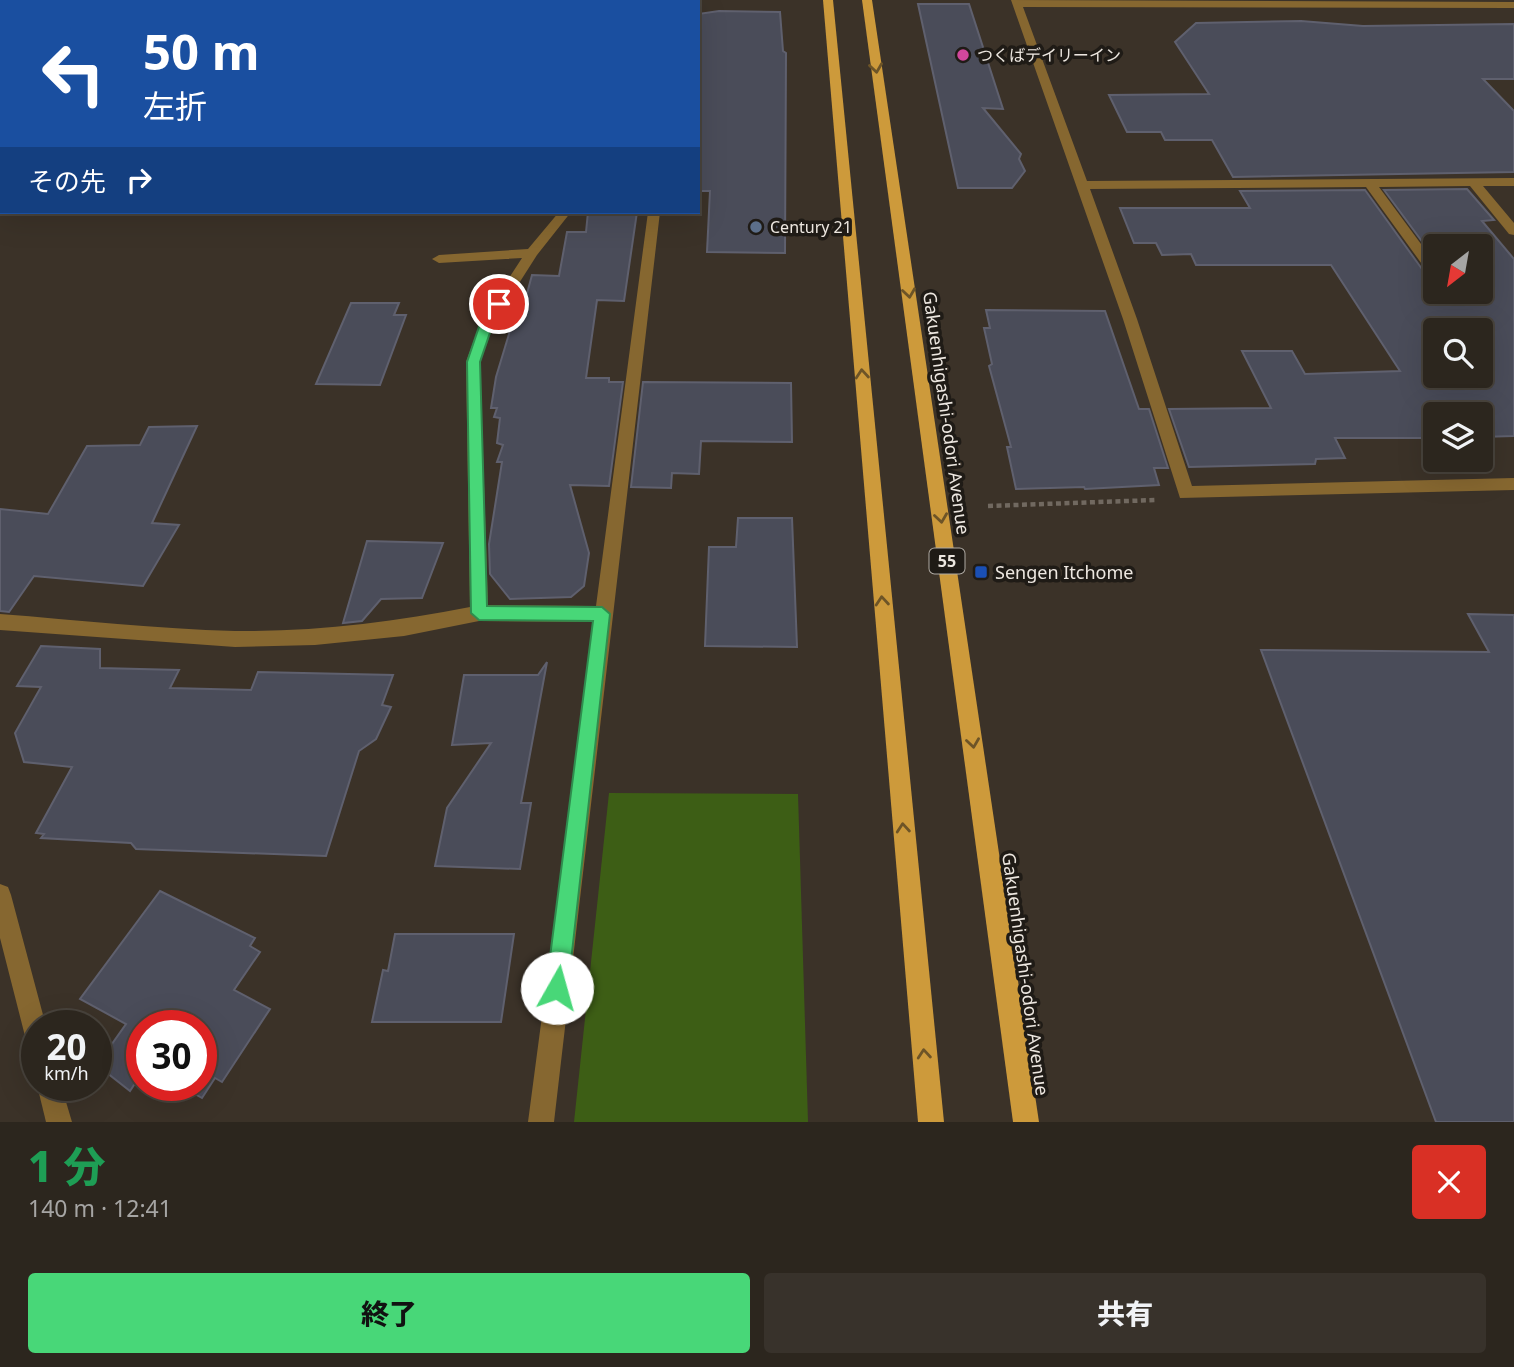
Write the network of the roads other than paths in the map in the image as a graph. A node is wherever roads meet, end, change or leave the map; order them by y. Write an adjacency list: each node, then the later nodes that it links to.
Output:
1 (828, 0): 24 (main road, one-way to 1)
2 (867, 0): 25 (main road, Gakuenhigashi-odori Avenue / 55, one-way to 25)
3 (1016, 2): 4 (street); 8 (street)
4 (1514, 5)
5 (1473, 182): 6 (street); 7 (street); 11 (street)
6 (1514, 182)
7 (1370, 183): 8 (street); 13 (street)
8 (1082, 185): 15 (street)
9 (563, 214): 12 (street)
10 (654, 214): 17 (street)
11 (1514, 231)
12 (532, 253): 14 (street); 16 (street)
13 (1423, 256)
14 (439, 258)
15 (1514, 484)
16 (479, 613): 17 (street); 18 (street)
17 (602, 614): 23 (street)
18 (0, 622)
19 (0, 895): 20 (street)
20 (30, 1010)
21 (54, 1101): 22 (street)
22 (59, 1122)
23 (541, 1122)
24 (931, 1122)
25 (1026, 1122)

